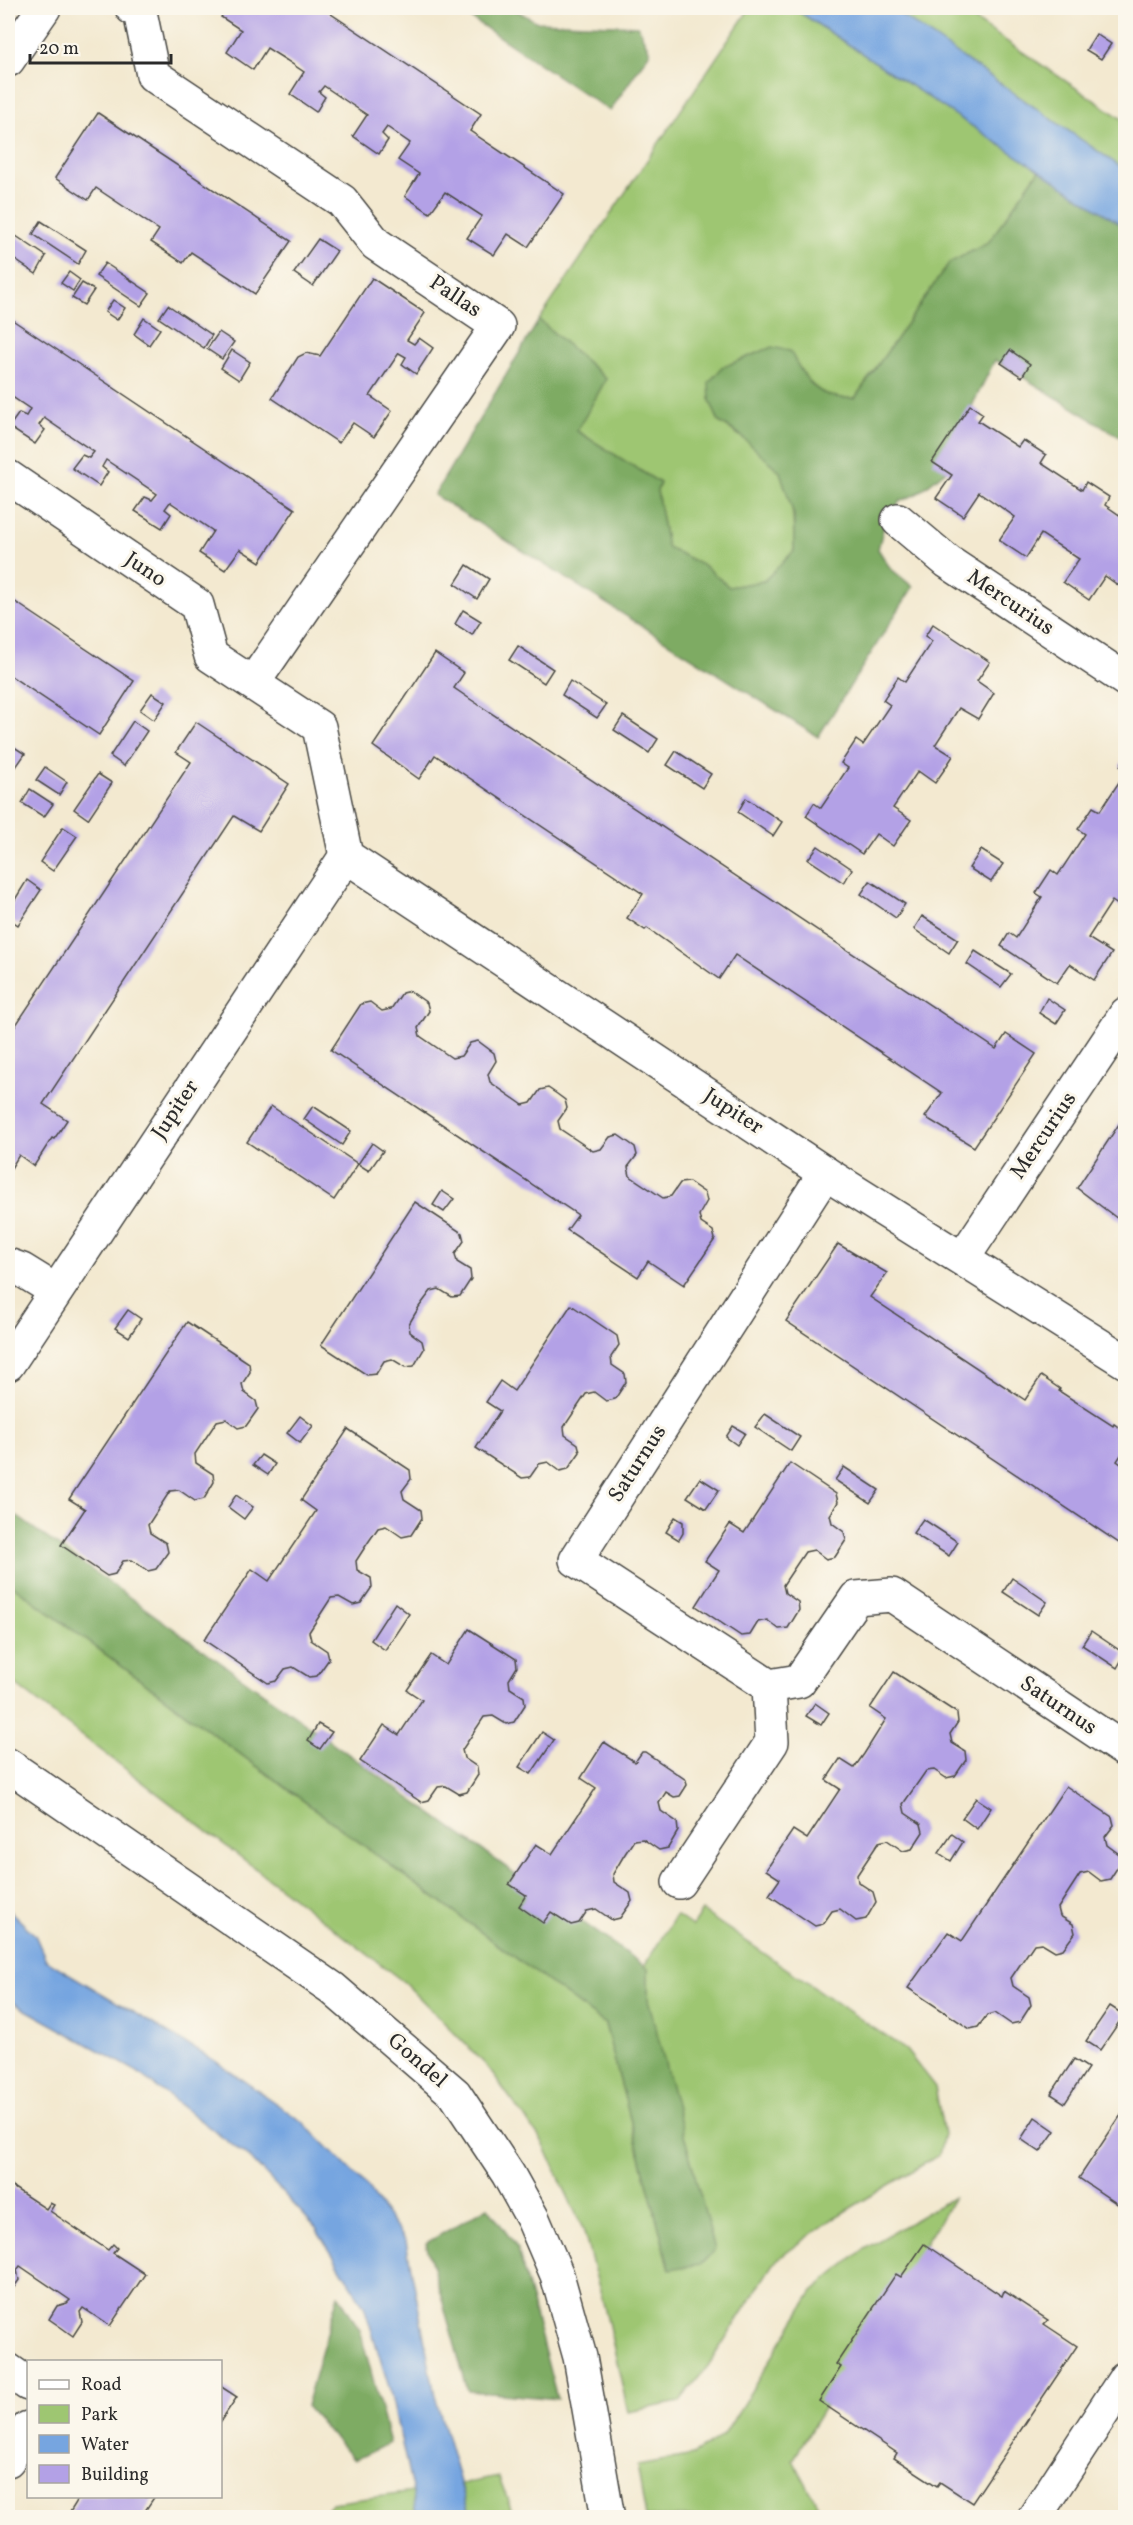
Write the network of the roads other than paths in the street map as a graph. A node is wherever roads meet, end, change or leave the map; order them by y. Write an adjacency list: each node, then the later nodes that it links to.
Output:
1 (44, 8): 3 (street)
2 (132, 8): 7 (street, Pallas)
3 (8, 60)
4 (8, 477): 7 (street, Juno)
5 (898, 520): 6 (street, Mercurius)
6 (1125, 680)
7 (253, 683): 8 (street)
8 (346, 856): 10 (street, Jupiter); 13 (street, Jupiter)
9 (1125, 1014): 11 (street, Mercurius)
10 (825, 1173): 11 (street, Jupiter); 16 (street, Saturnus)
11 (963, 1258): 14 (street, Jupiter)
12 (8, 1265): 13 (street)
13 (56, 1291): 15 (street, Jupiter)
14 (1125, 1362)
15 (8, 1364)
16 (769, 1686): 17 (street, Saturnus); 19 (street)
17 (1125, 1751)
18 (8, 1765): 25 (street, Gondel)
19 (679, 1882)
20 (8, 2370): 22 (street)
21 (1125, 2378): 26 (street)
22 (27, 2383)
23 (27, 2430): 24 (street)
24 (8, 2460)
25 (608, 2517)
26 (1034, 2517)

